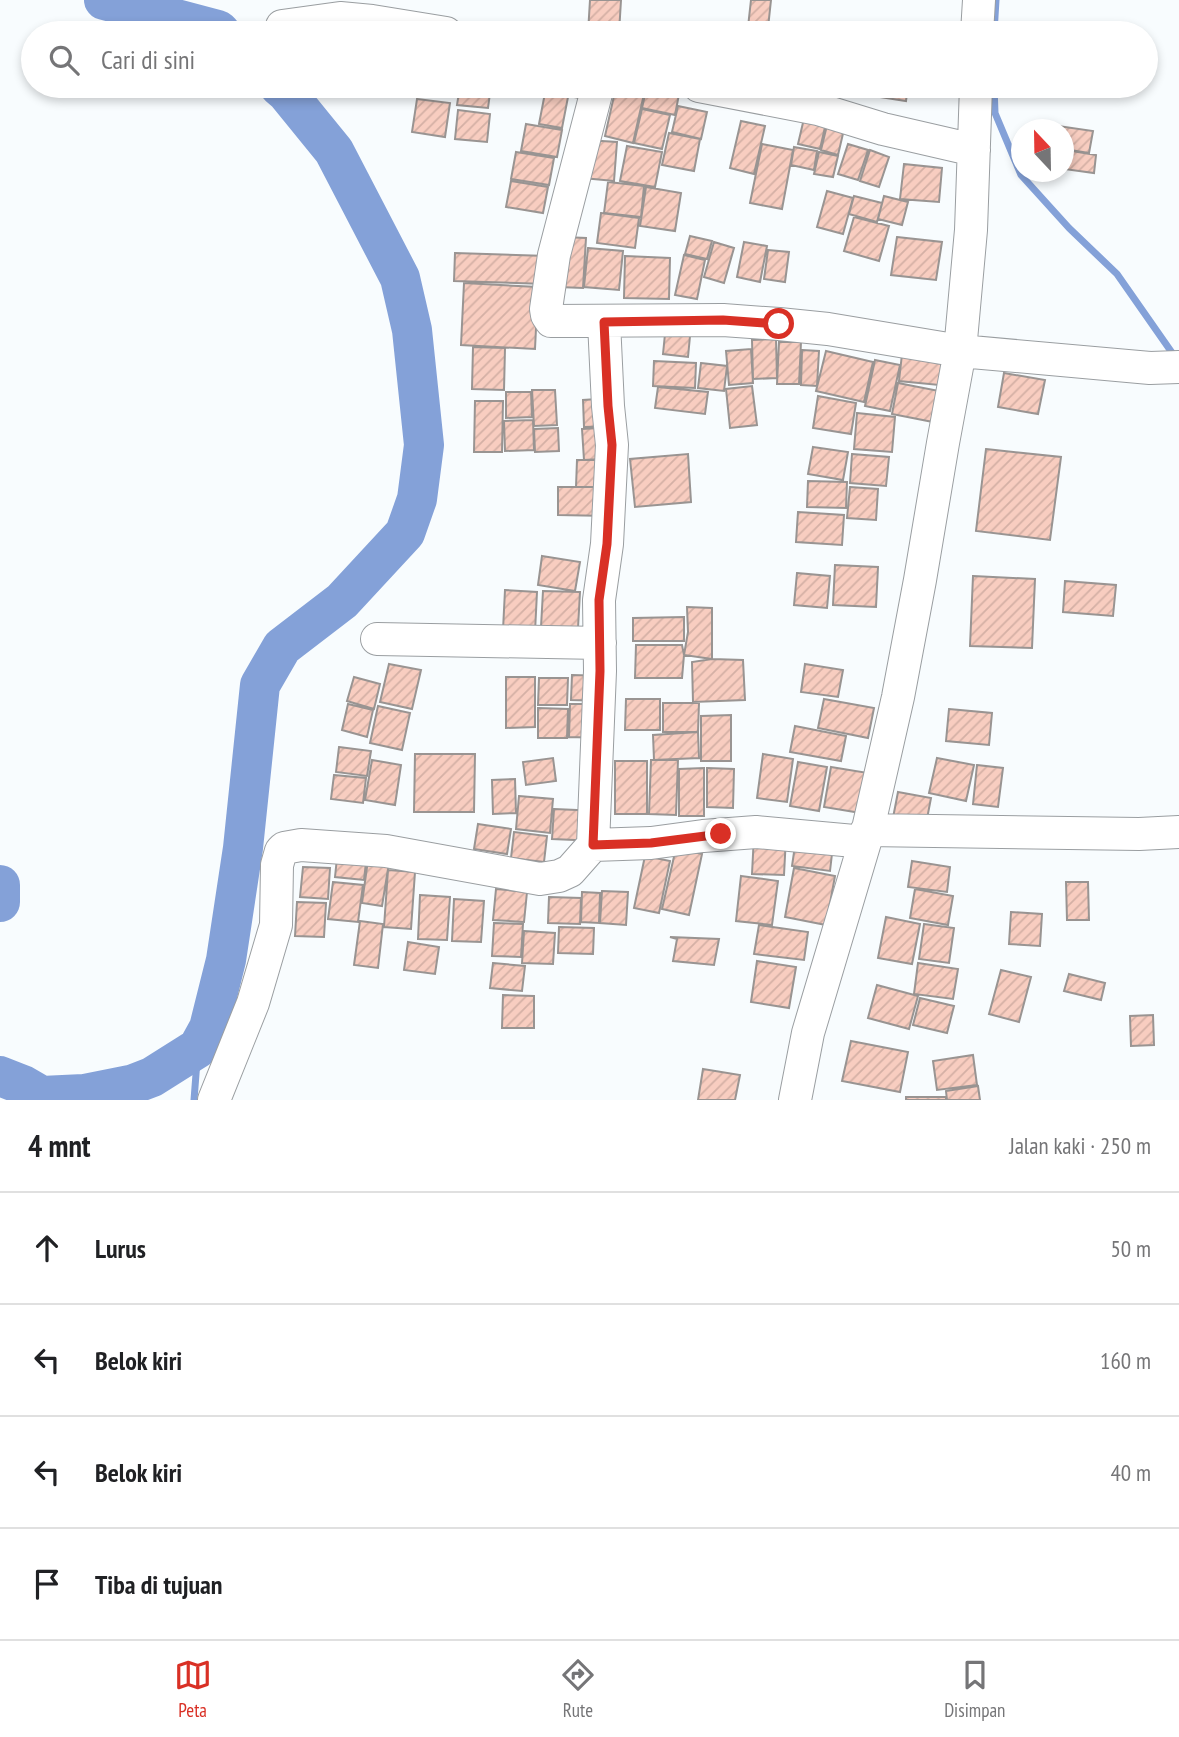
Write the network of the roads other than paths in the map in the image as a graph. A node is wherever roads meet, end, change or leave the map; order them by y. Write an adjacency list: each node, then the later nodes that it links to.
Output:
1 (979, 0): 4 (street)
2 (318, 21): 3 (street)
3 (372, 21)
4 (978, 21)
5 (595, 98): 9 (street)
6 (764, 98): 8 (street)
7 (976, 98): 8 (street)
8 (974, 150): 10 (street)
9 (604, 322): 10 (street); 13 (street)
10 (960, 351): 11 (street); 15 (street)
11 (1165, 368)
12 (377, 639): 13 (street)
13 (600, 643): 16 (street)
14 (1179, 832): 15 (street)
15 (866, 836): 16 (street); 18 (street)
16 (593, 845): 17 (street)
17 (214, 1100)
18 (795, 1100)

